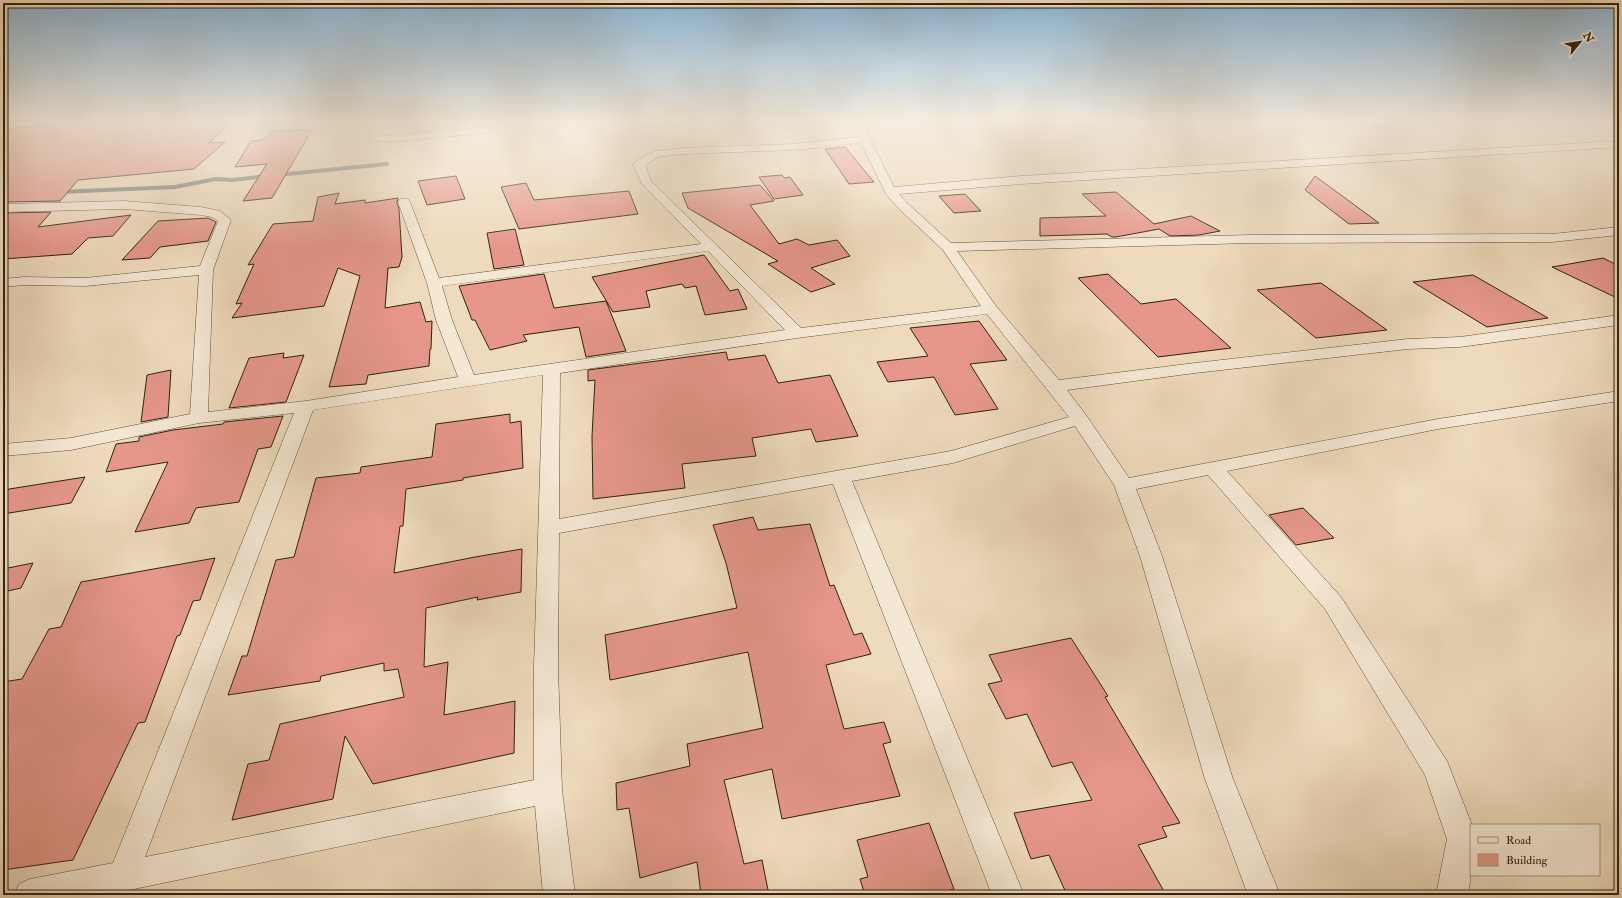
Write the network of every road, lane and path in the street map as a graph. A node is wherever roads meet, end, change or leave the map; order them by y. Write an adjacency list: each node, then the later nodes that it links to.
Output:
1 (641, 163): 8 (street)
2 (876, 163): 4 (street)
3 (1305, 163): 4 (street)
4 (890, 191): 9 (street)
5 (404, 202): 12 (street)
6 (3, 208): 10 (street)
7 (1619, 231): 9 (street)
8 (711, 247): 12 (street); 15 (street)
9 (948, 248): 13 (street)
10 (206, 270): 11 (street); 21 (street)
11 (3, 283)
12 (434, 283): 17 (street)
13 (991, 309): 15 (street); 18 (street)
14 (1619, 320): 18 (street)
15 (797, 333): 16 (street)
16 (552, 369): 17 (street); 27 (street)
17 (468, 381): 20 (street)
18 (1055, 386): 22 (street)
19 (1619, 396): 24 (street)
20 (306, 406): 21 (street); 29 (street)
21 (199, 418): 23 (street)
22 (1080, 419): 25 (street); 26 (street)
23 (3, 450)
24 (1213, 468): 26 (street); 34 (street)
25 (840, 477): 27 (street); 32 (street)
26 (1124, 485): 33 (street)
27 (548, 528): 28 (street)
28 (548, 790): 29 (street); 31 (street)
29 (123, 875): 30 (street)
30 (30, 895)
31 (559, 895)
32 (1008, 895)
33 (1264, 895)
34 (1452, 895)

